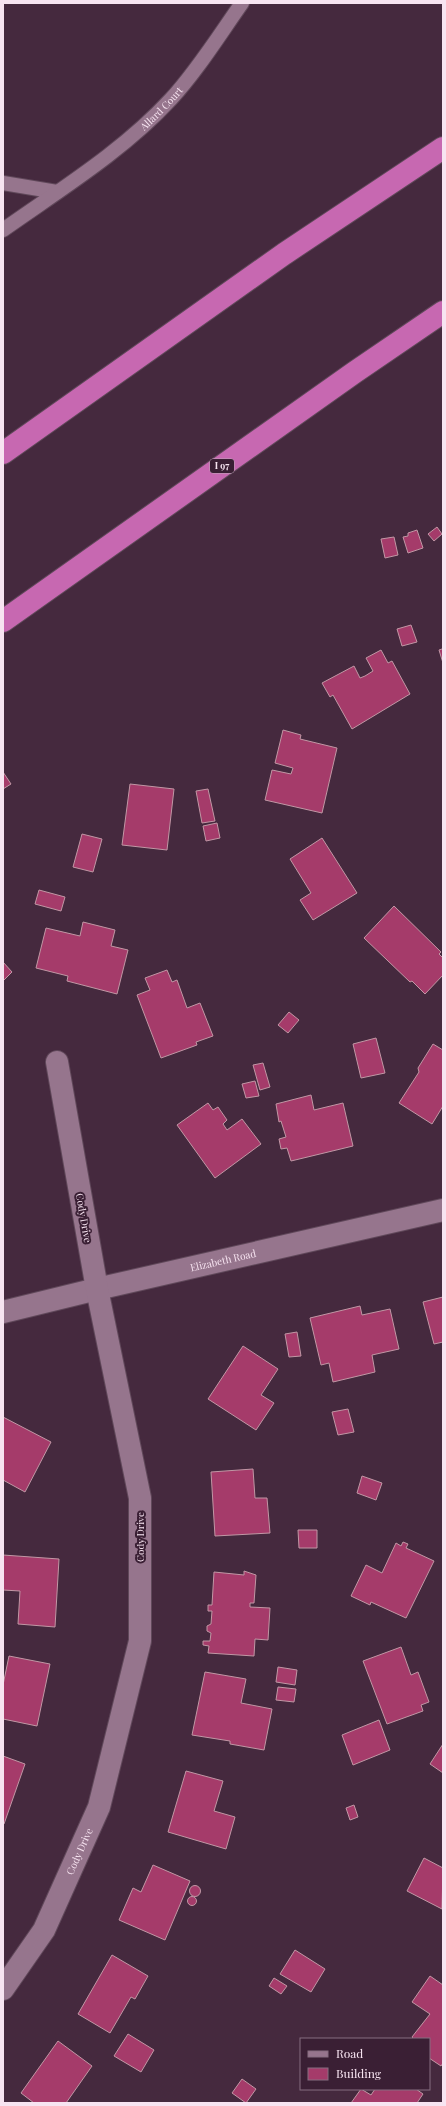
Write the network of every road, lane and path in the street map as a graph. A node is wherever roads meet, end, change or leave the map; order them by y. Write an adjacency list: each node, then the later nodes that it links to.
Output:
1 (242, 3): 4 (lane, Allard Court)
2 (443, 148): 7 (highway)
3 (3, 183): 4 (lane)
4 (57, 192): 5 (lane, Allard Court)
5 (3, 230)
6 (443, 312): 8 (highway, I 97)
7 (3, 453)
8 (3, 621)
9 (57, 1062): 11 (street, Cody Drive)
10 (443, 1210): 11 (street, Elizabeth Road)
11 (97, 1289): 12 (street, Elizabeth Road); 13 (street, Cody Drive)
12 (3, 1312)
13 (3, 1989)

